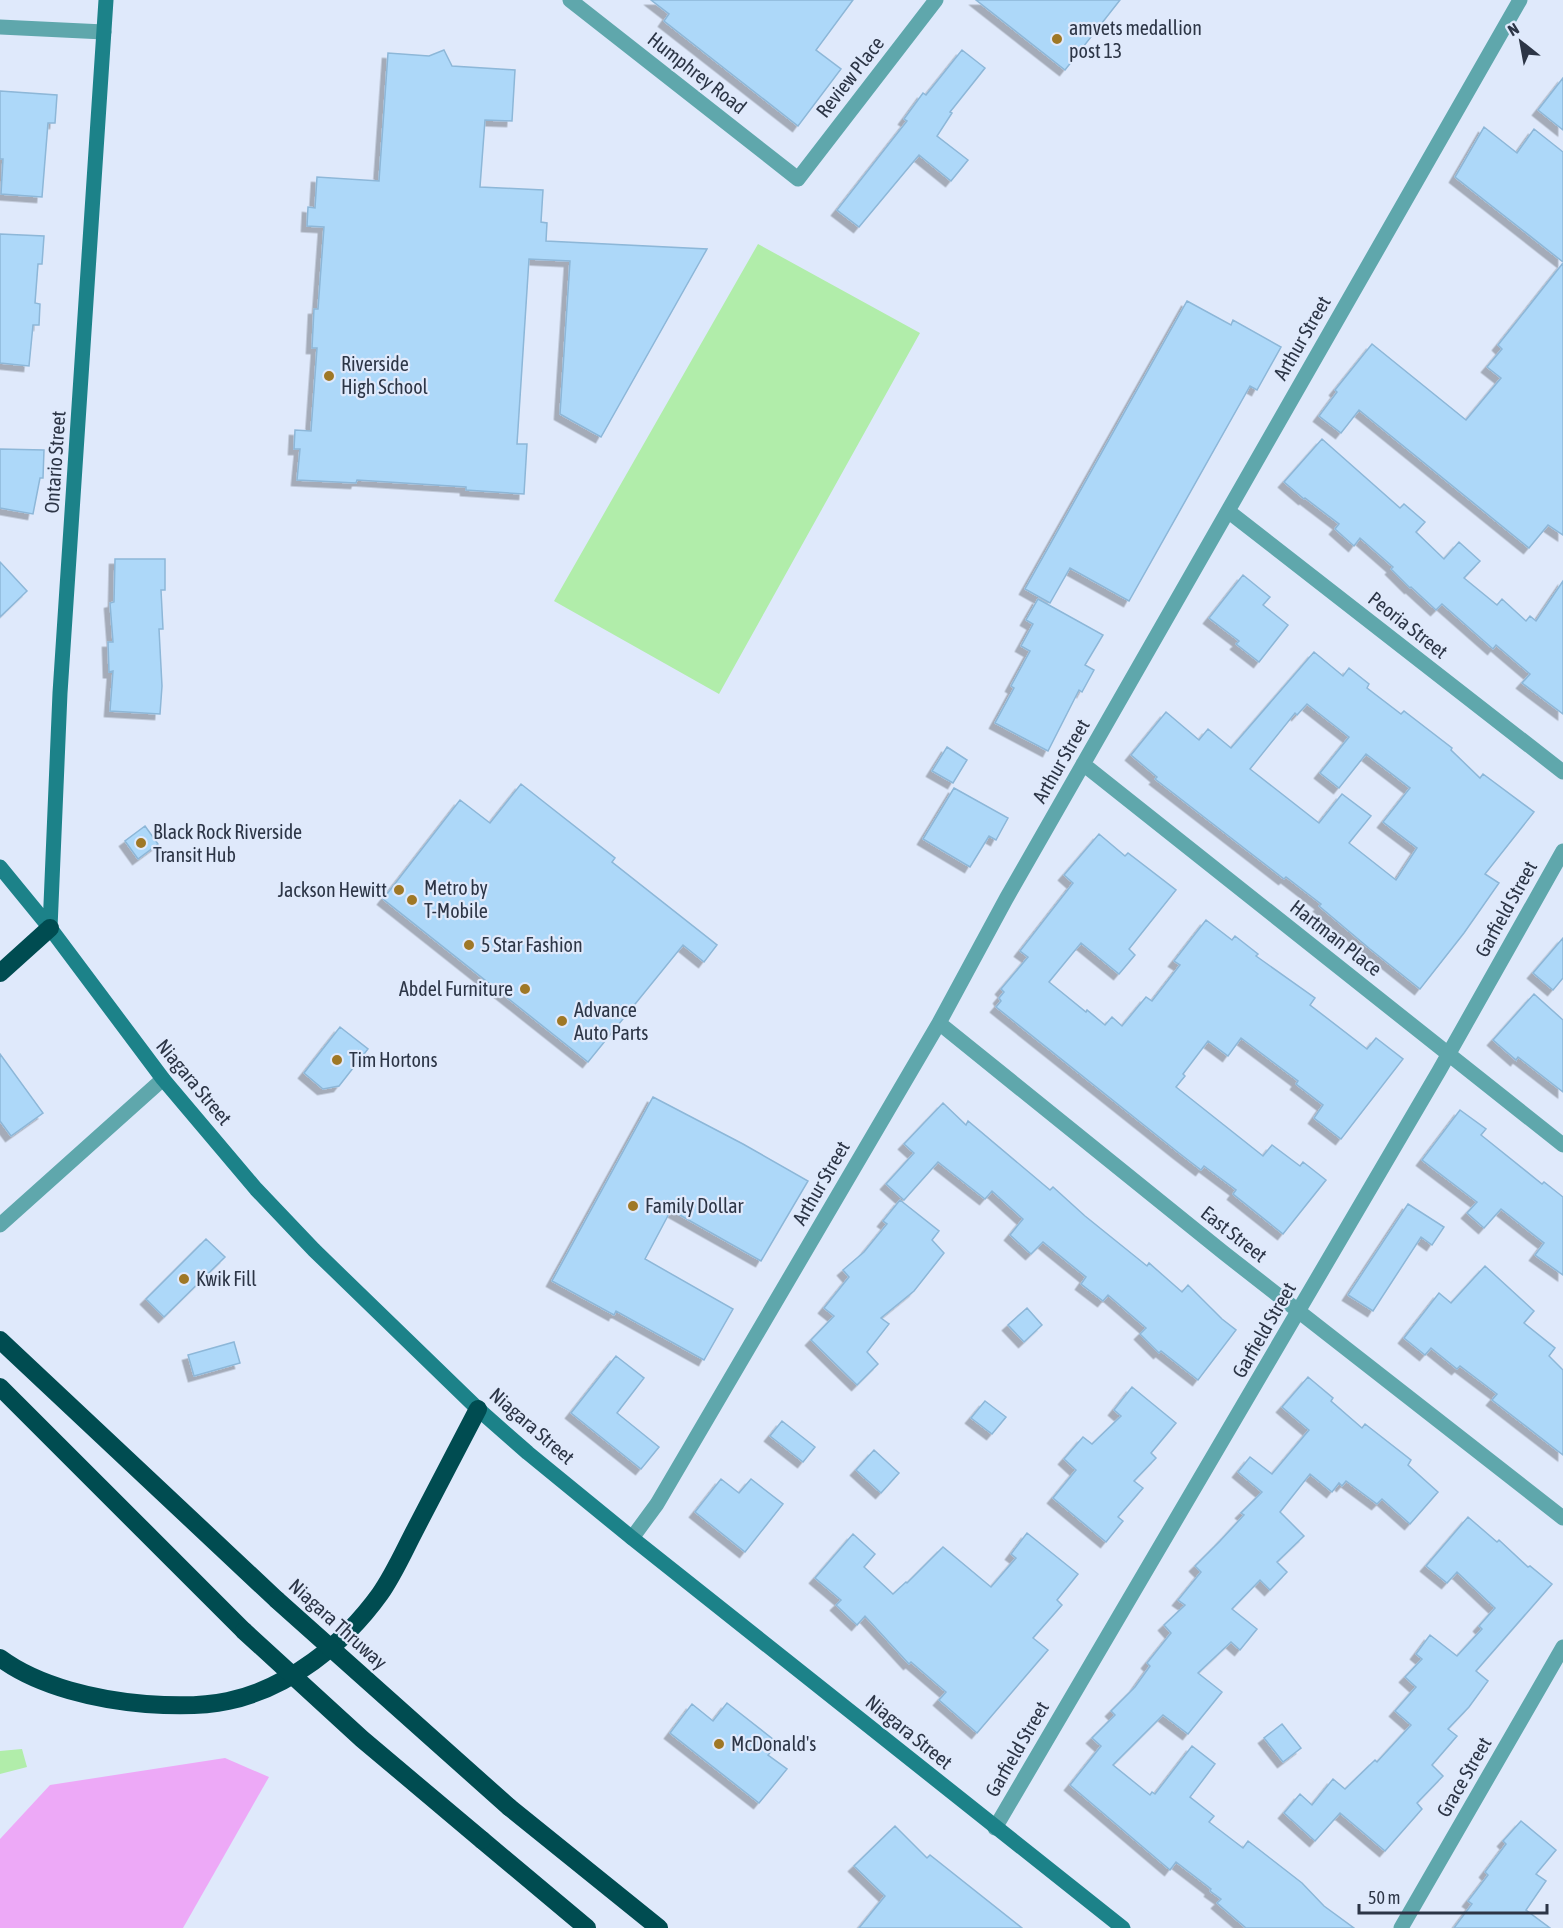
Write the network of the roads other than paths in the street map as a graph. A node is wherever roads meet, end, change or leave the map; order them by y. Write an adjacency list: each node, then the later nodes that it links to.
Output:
1 (106, 0): 6 (main road, Ontario Street)
2 (570, 0): 7 (street, Humphrey Road)
3 (936, 0): 7 (street, Review Place)
4 (1520, 0): 8 (street, Arthur Street)
5 (0, 27): 6 (street)
6 (104, 32): 13 (main road, Ontario Street)
7 (798, 179)
8 (1227, 511): 9 (street, Arthur Street); 10 (street, Peoria Street)
9 (1083, 765): 15 (street, Arthur Street); 16 (street, Hartman Place)
10 (1563, 772)
11 (1563, 850): 16 (street, Garfield Street)
12 (0, 867): 13 (main road, Niagara Street)
13 (50, 928): 14 (highway); 17 (main road, Niagara Street)
14 (0, 973)
15 (939, 1023): 20 (street, East Street); 25 (street, Arthur Street)
16 (1449, 1054): 18 (street, Hartman Place); 20 (street, Garfield Street)
17 (163, 1079): 19 (street); 23 (main road, Niagara Street)
18 (1563, 1145)
19 (0, 1225)
20 (1299, 1311): 24 (street, East Street); 28 (street, Garfield Street)
21 (0, 1340): 30 (highway, Niagara Thruway, bridge)
22 (0, 1387): 29 (highway, bridge)
23 (478, 1409): 25 (main road, Niagara Street); 27 (highway)
24 (1563, 1518)
25 (632, 1538): 28 (main road, Niagara Street)
26 (1563, 1647): 32 (street, Grace Street)
27 (0, 1658)
28 (995, 1828): 31 (main road, Niagara Street)
29 (587, 1928)
30 (659, 1928)
31 (1123, 1928)
32 (1401, 1928)

